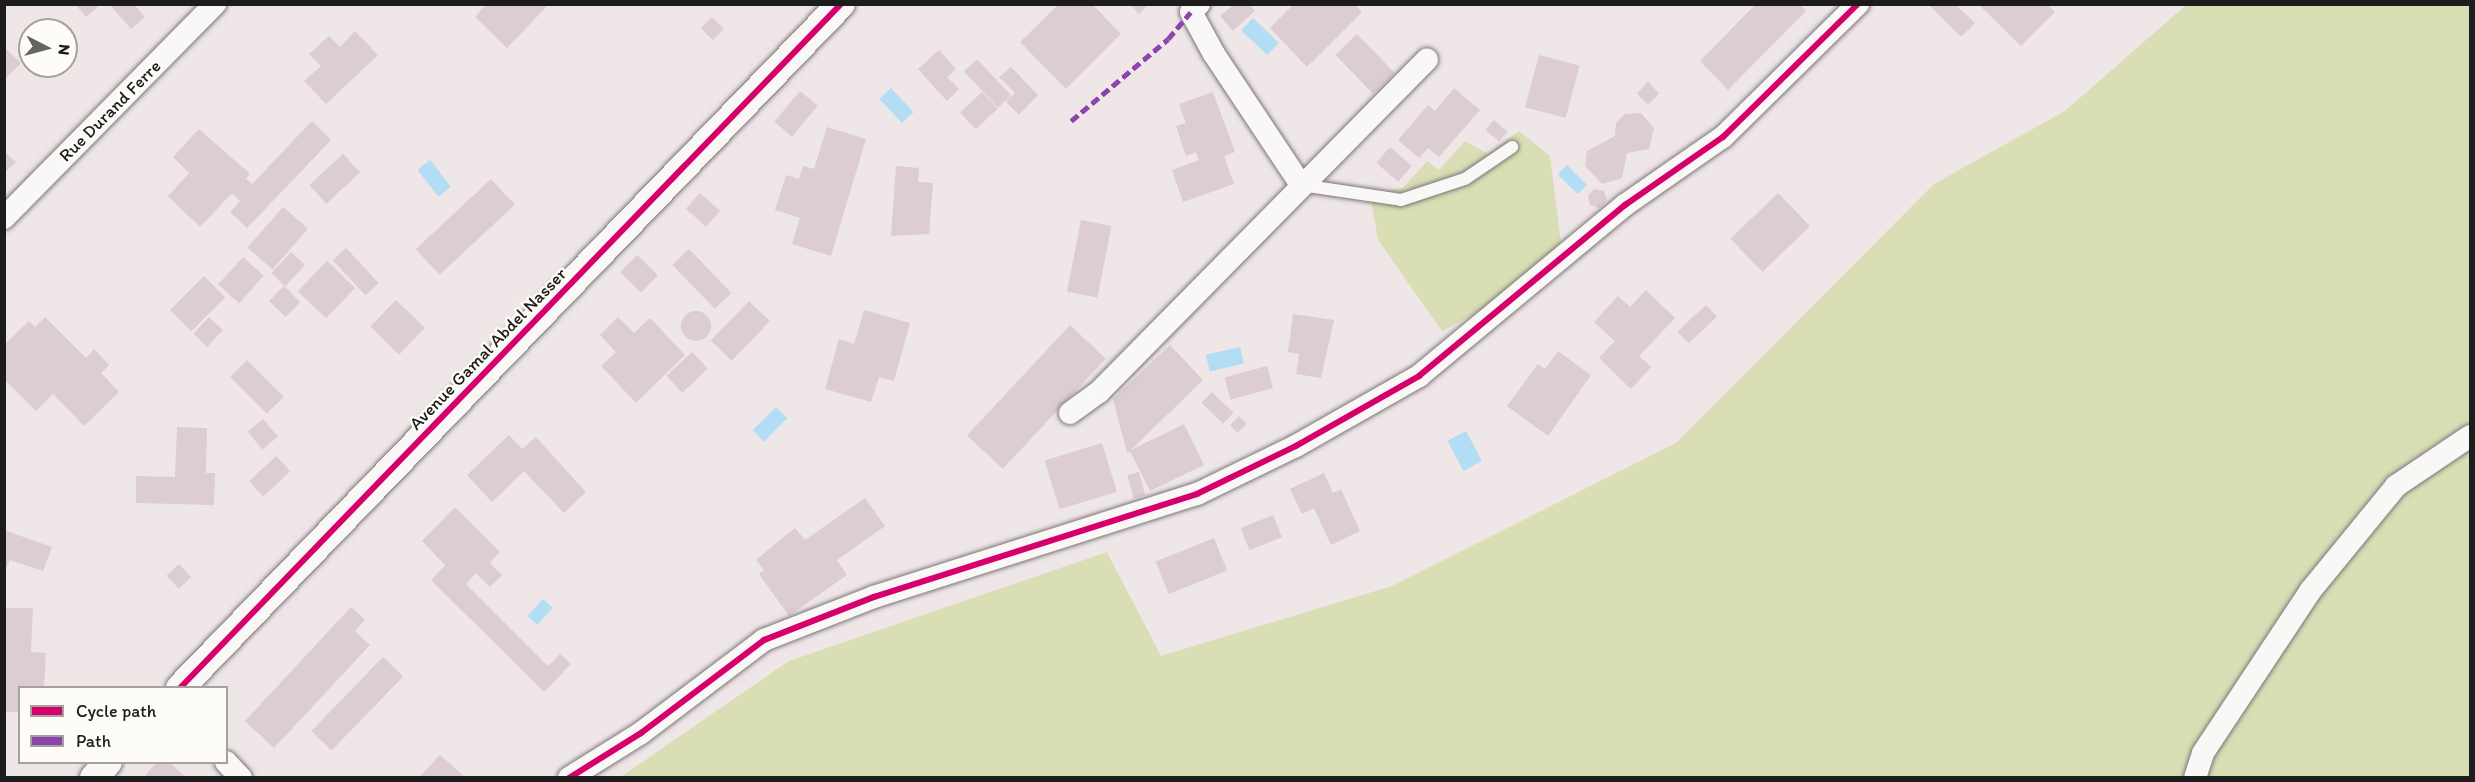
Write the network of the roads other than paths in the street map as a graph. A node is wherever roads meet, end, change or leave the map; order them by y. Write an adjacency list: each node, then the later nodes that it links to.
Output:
1 (215, 4): 8 (street, Rue Durand Ferre)
2 (841, 4): 11 (street, Avenue Gamal Abdel Nasser)
3 (1199, 4): 7 (street)
4 (1858, 4): 16 (street)
5 (1427, 59): 7 (street)
6 (1512, 147): 7 (lane)
7 (1301, 185): 9 (street)
8 (4, 218)
9 (1070, 412)
10 (2470, 436): 17 (street)
11 (181, 686)
12 (106, 764): 14 (street)
13 (228, 764): 15 (street)
14 (94, 777)
15 (242, 777)
16 (569, 777)
17 (2195, 777)

